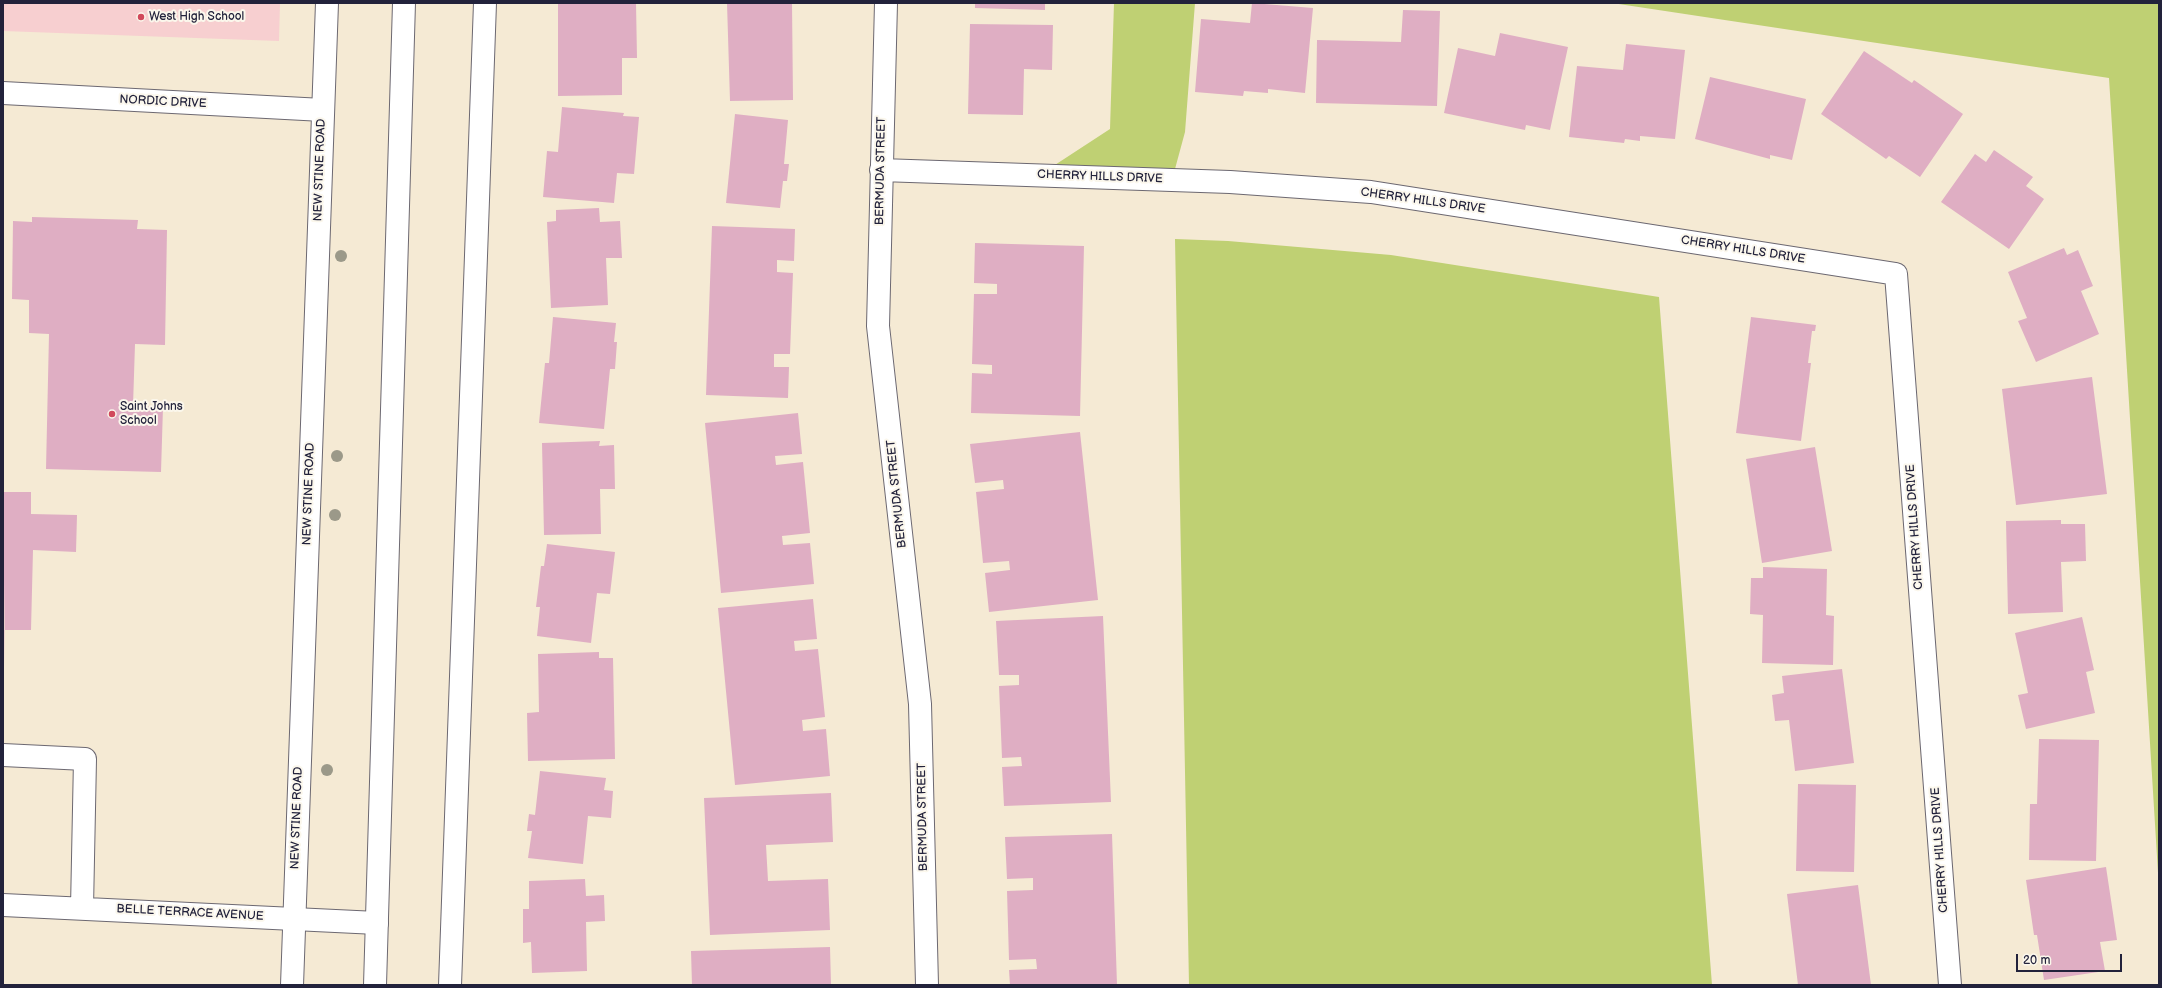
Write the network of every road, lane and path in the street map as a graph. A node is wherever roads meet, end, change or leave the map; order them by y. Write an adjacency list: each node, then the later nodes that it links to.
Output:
1 (327, 3): 6 (street, NEW STINE ROAD)
2 (404, 3): 12 (street)
3 (485, 3): 15 (street)
4 (886, 3): 7 (street, BERMUDA STREET)
5 (3, 93): 6 (street, NORDIC DRIVE)
6 (323, 110): 11 (street, NEW STINE ROAD)
7 (881, 170): 16 (street, BERMUDA STREET); 17 (street, CHERRY HILLS DRIVE)
8 (3, 755): 10 (street)
9 (3, 905): 10 (street, BELLE TERRACE AVENUE)
10 (82, 908): 11 (street, BELLE TERRACE AVENUE)
11 (293, 919): 12 (street, BELLE TERRACE AVENUE); 13 (street, NEW STINE ROAD)
12 (376, 923): 14 (street)
13 (292, 985)
14 (375, 985)
15 (450, 985)
16 (927, 985)
17 (1950, 985)

